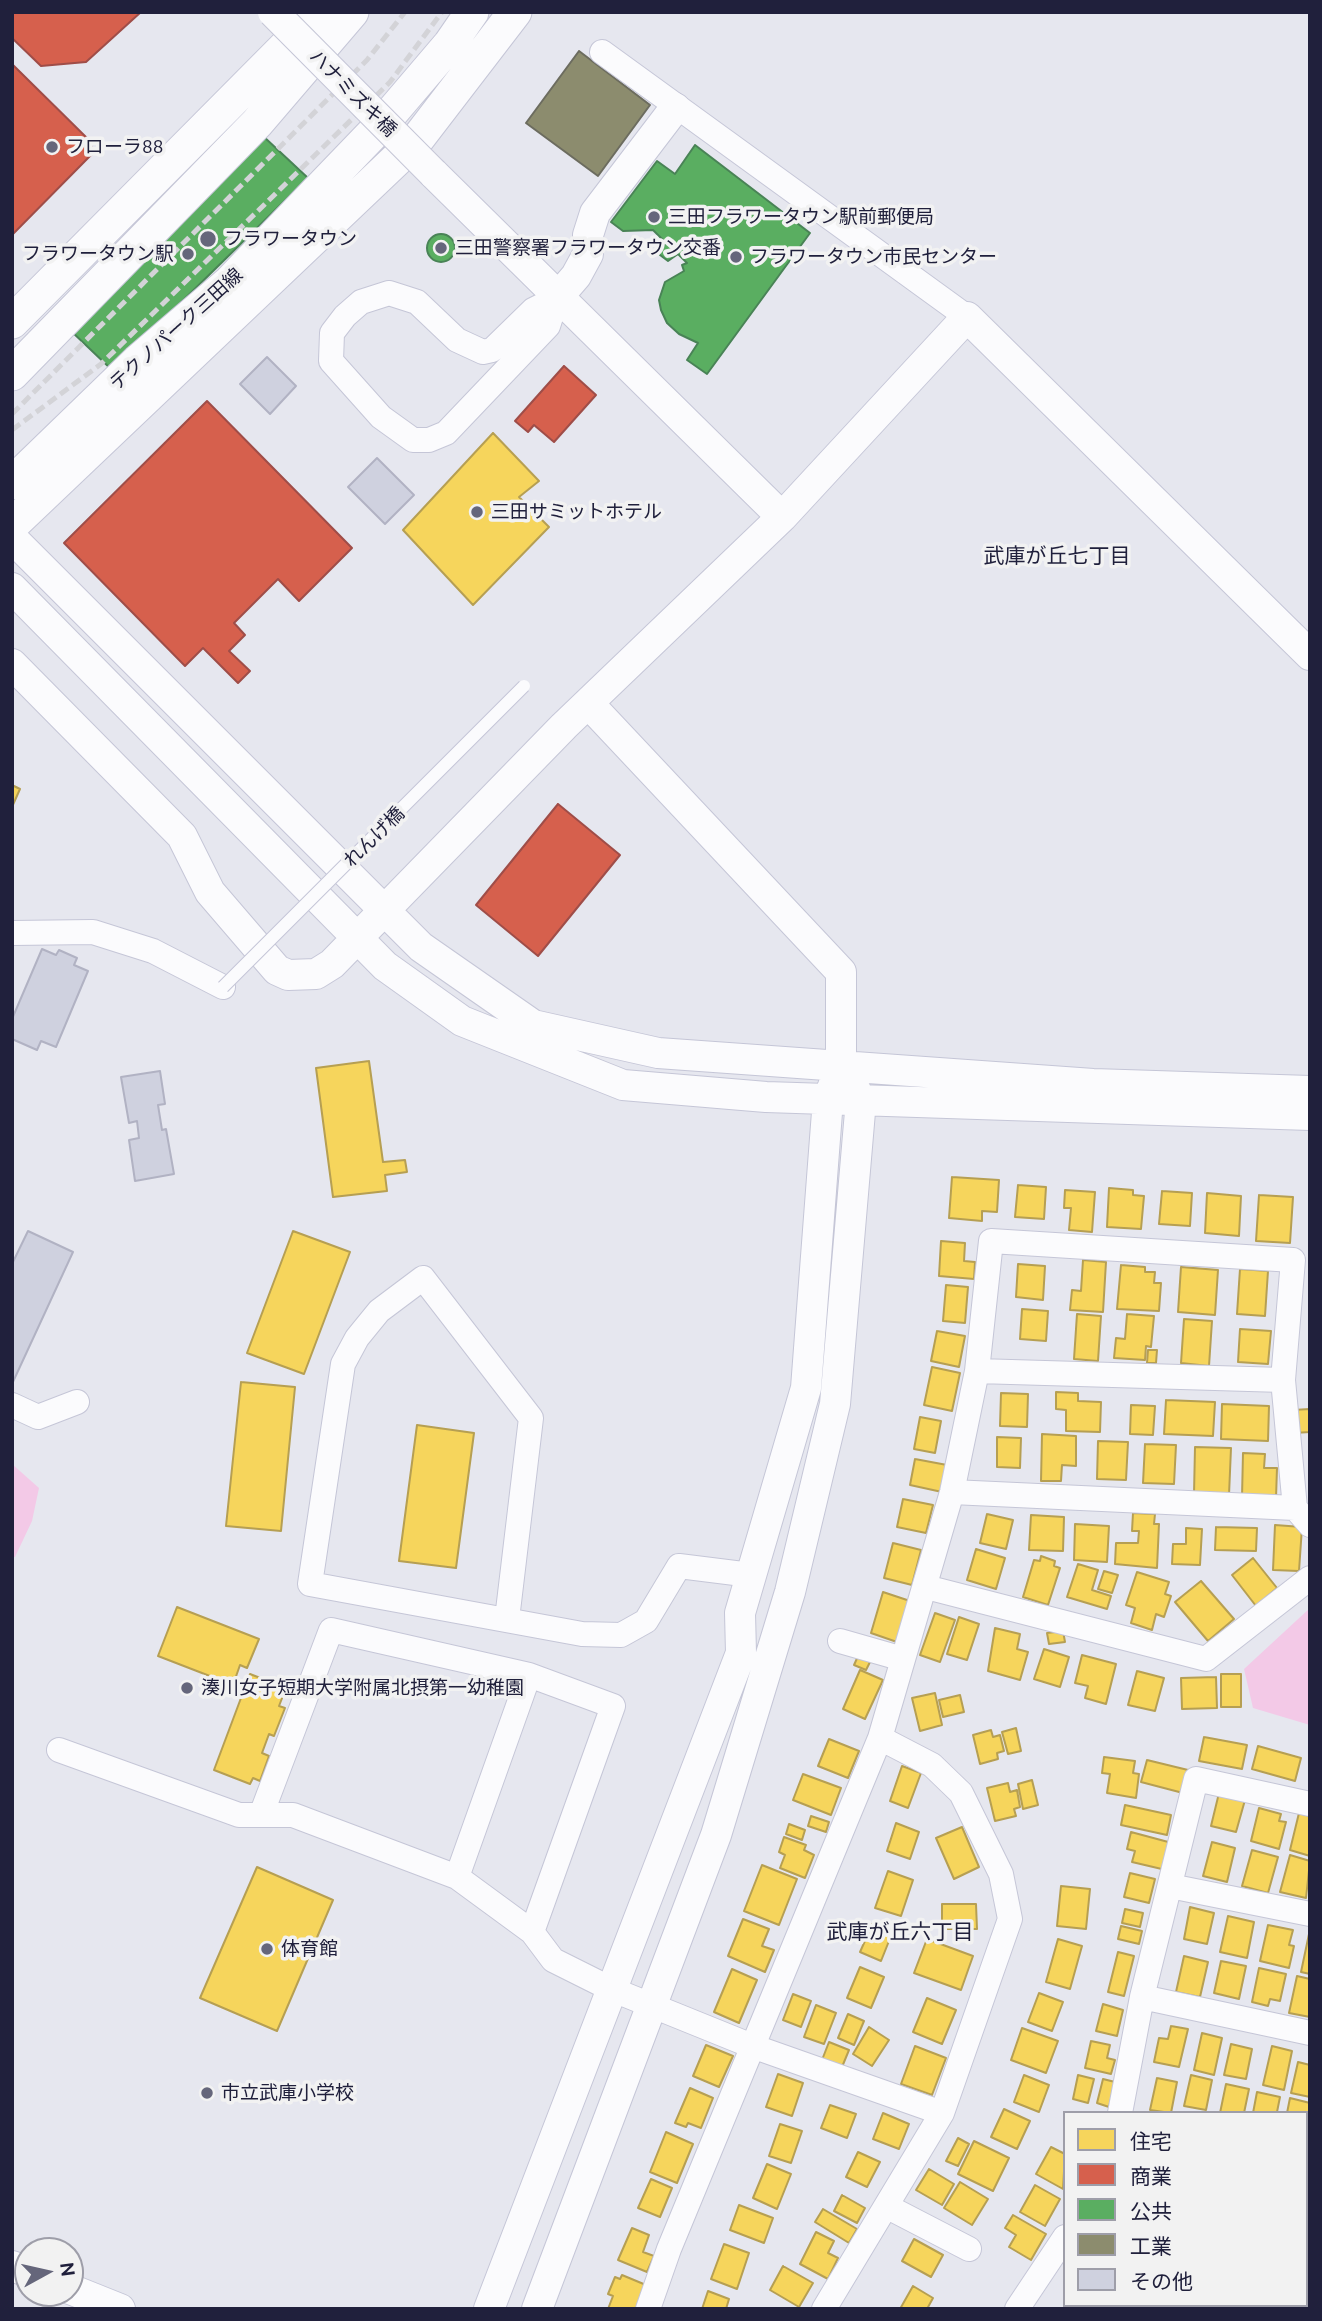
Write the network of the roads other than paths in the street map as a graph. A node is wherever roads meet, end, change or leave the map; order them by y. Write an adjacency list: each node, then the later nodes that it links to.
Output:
1 (273, 12): 10 (street, ハナミズキ橋, bridge)
2 (320, 12): 12 (main road)
3 (352, 12): 13 (main road)
4 (471, 12): 14 (main road, テクノパーク三田線)
5 (489, 12): 9 (main road)
6 (515, 12): 9 (main road)
7 (602, 52): 8 (street)
8 (675, 107): 10 (street); 11 (street)
9 (387, 169): 16 (main road)
10 (557, 298): 10 (street); 15 (street, ハナミズキ橋)
11 (967, 317): 15 (street); 19 (street)
12 (12, 322)
13 (12, 374)
14 (12, 483)
15 (782, 517): 22 (street)
16 (12, 525)
17 (12, 538): 23 (street)
18 (12, 588): 25 (street)
19 (1310, 655)
20 (12, 664): 25 (street)
21 (524, 686): 26 (lane, れんげ橋, bridge)
22 (590, 705): 23 (street); 27 (street)
23 (383, 911): 25 (street); 27 (street)
24 (12, 933): 26 (street)
25 (358, 937): 29 (street)
26 (223, 987)
27 (841, 1066): 28 (street); 29 (street); 30 (street)
28 (1310, 1091)
29 (828, 1099): 30 (street); 38 (street)
30 (861, 1100): 31 (street); 55 (street)
31 (1310, 1115)
32 (977, 1371): 33 (street); 33 (street); 36 (street)
33 (1283, 1380): 37 (street)
34 (77, 1402): 35 (street)
35 (12, 1405)
36 (952, 1492): 37 (street); 40 (street)
37 (1302, 1516)
38 (751, 1575): 41 (street); 53 (street)
39 (1310, 1578): 40 (street)
40 (926, 1587): 43 (street)
41 (507, 1619): 41 (street)
42 (840, 1641): 43 (street)
43 (903, 1659): 45 (street)
44 (528, 1675): 48 (street); 49 (street); 52 (street)
45 (880, 1738): 57 (street); 59 (street)
46 (59, 1750): 48 (street)
47 (1310, 1804): 50 (street)
48 (261, 1815): 49 (street)
49 (457, 1877): 52 (street)
50 (1170, 1886): 51 (street); 54 (street)
51 (1310, 1914)
52 (532, 1932): 53 (street)
53 (611, 1989): 55 (street); 65 (street)
54 (1142, 1997): 56 (street); 58 (street)
55 (651, 2007): 57 (street); 66 (street)
56 (1310, 2033)
57 (752, 2046): 59 (street); 67 (street)
58 (1120, 2111)
59 (942, 2113): 60 (street)
60 (886, 2206): 62 (street); 68 (street)
61 (1063, 2242): 69 (street)
62 (969, 2249)
63 (84, 2295): 64 (street)
64 (120, 2309)
65 (489, 2309)
66 (537, 2309)
67 (648, 2309)
68 (824, 2309)
69 (1017, 2309)

